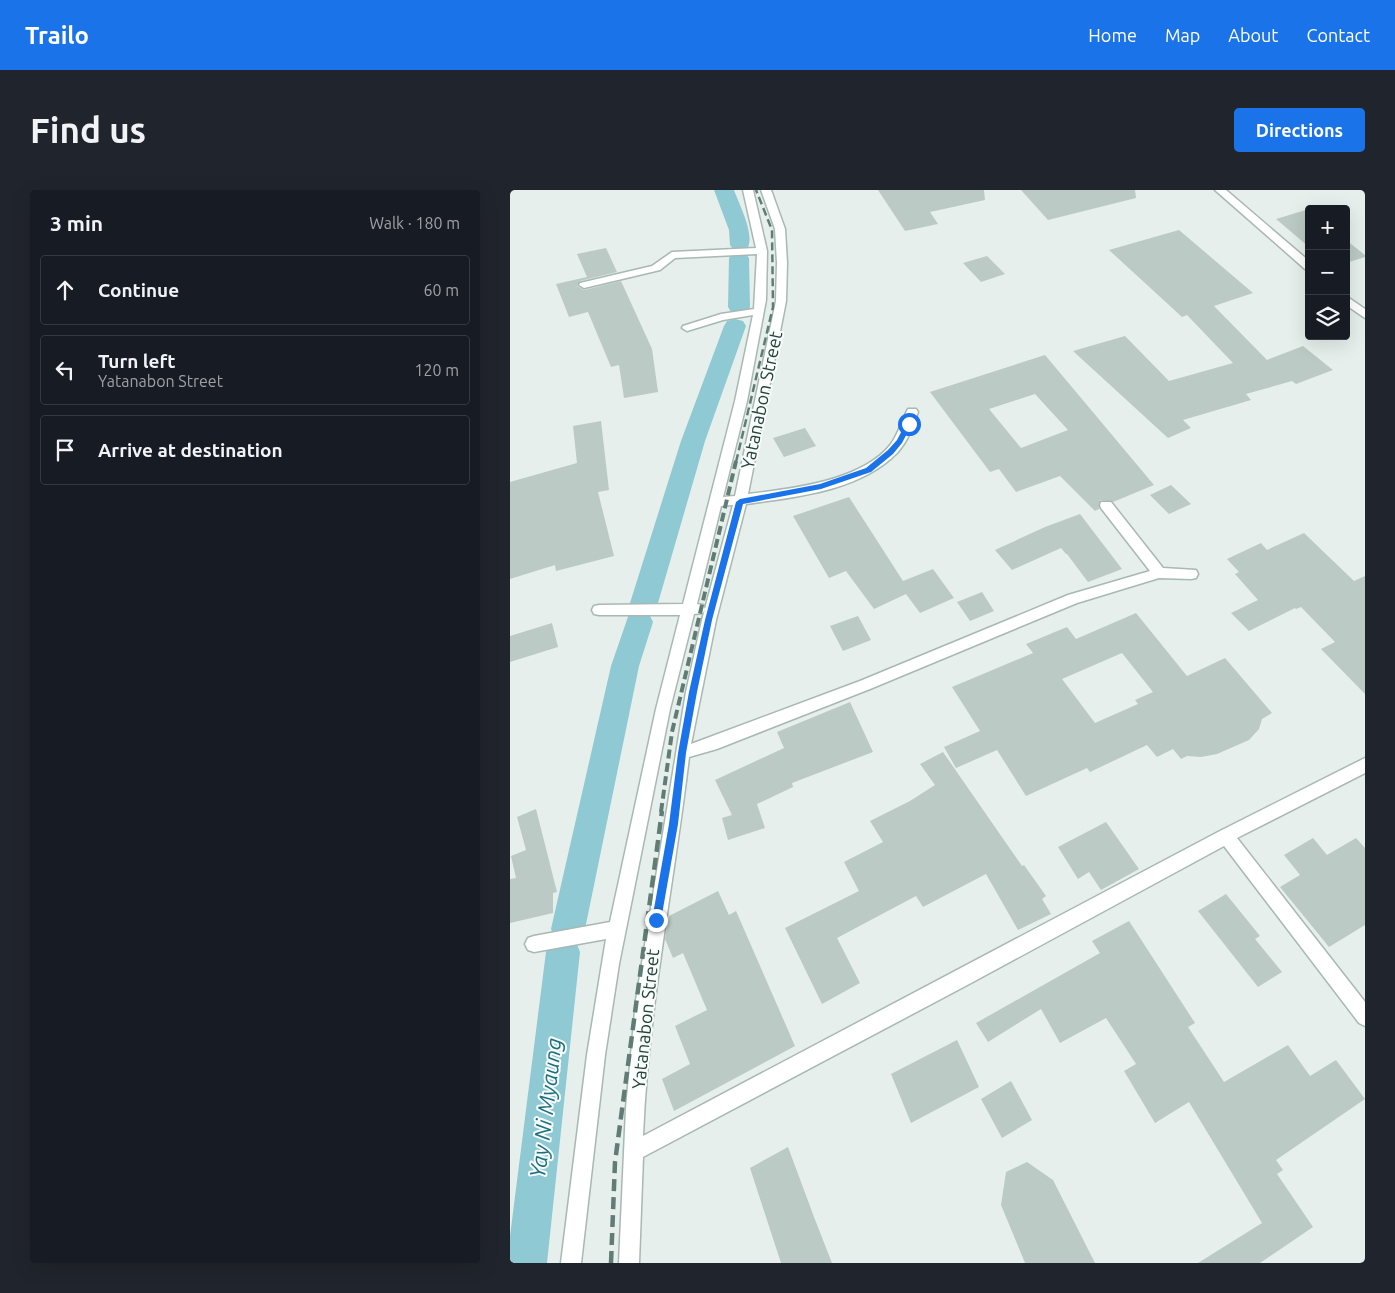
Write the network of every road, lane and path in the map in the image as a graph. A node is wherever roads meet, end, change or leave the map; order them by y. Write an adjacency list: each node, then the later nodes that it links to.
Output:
1 (748, 190): 4 (street)
2 (766, 190): 12 (street, Yatanabon Street)
3 (1220, 190): 5 (street)
4 (762, 251): 6 (street); 8 (street)
5 (1305, 264)
6 (584, 285)
7 (1350, 302): 9 (street)
8 (759, 311): 10 (street); 11 (street)
9 (1365, 315)
10 (687, 328)
11 (741, 401): 12 (street); 14 (street)
12 (761, 402): 15 (street, Yatanabon Street)
13 (912, 412): 15 (street)
14 (715, 502): 15 (street); 21 (street)
15 (740, 502): 19 (street, Yatanabon Street)
16 (1106, 505): 17 (street)
17 (1159, 573): 18 (street); 22 (street)
18 (1191, 574)
19 (712, 608): 21 (street); 22 (street, Yatanabon Street)
20 (599, 610): 21 (street)
21 (689, 610): 25 (street)
22 (682, 753): 28 (street, Yatanabon Street)
23 (1365, 764): 24 (street)
24 (1226, 836): 27 (street); 28 (street)
25 (617, 929): 26 (street); 29 (street)
26 (534, 944)
27 (1365, 1017)
28 (633, 1152): 30 (street, Yatanabon Street)
29 (571, 1263)
30 (629, 1263)

